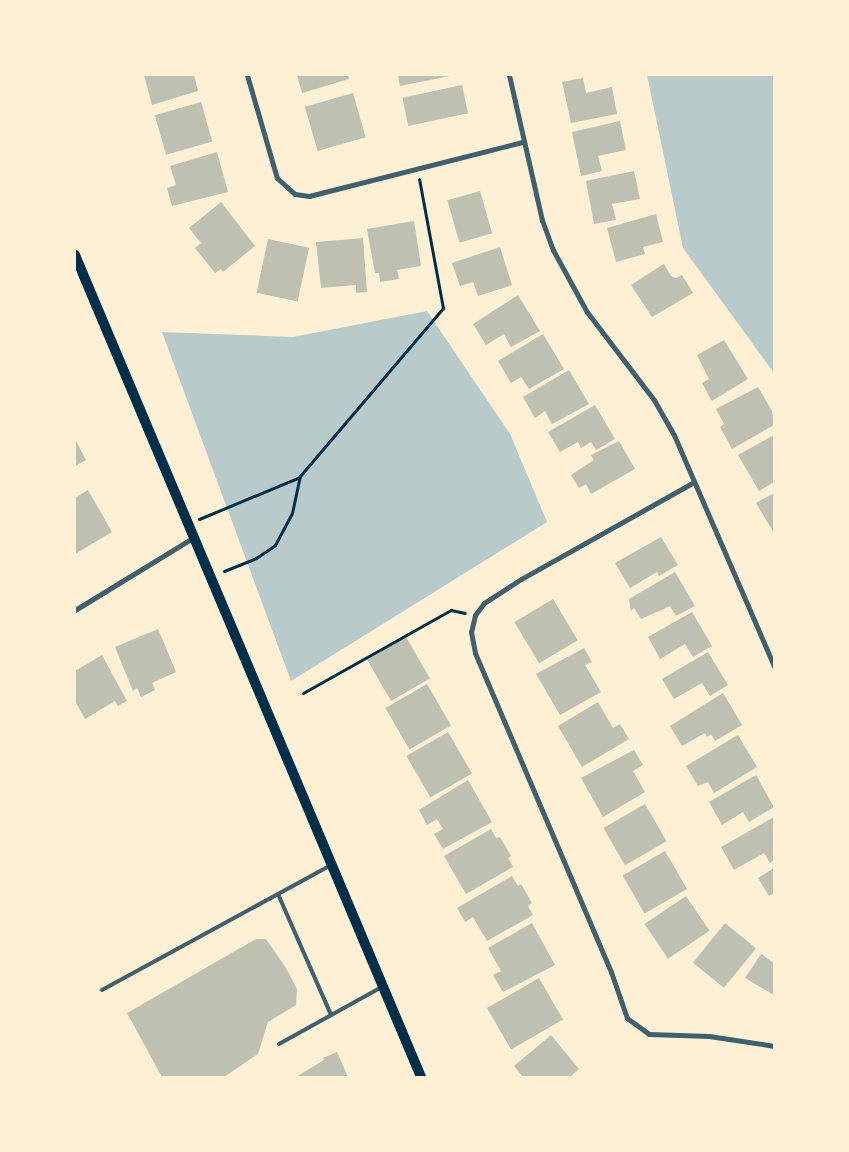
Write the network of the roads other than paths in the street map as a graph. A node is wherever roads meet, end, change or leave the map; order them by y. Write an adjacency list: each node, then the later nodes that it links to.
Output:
1 (247, 75): 3 (street)
2 (509, 75): 3 (street)
3 (523, 142): 5 (street)
4 (75, 255): 6 (main road)
5 (694, 482): 8 (street); 15 (street)
6 (195, 537): 7 (street); 9 (main road)
7 (75, 610)
8 (774, 666)
9 (332, 864): 10 (lane); 11 (main road)
10 (278, 894): 12 (lane); 13 (lane)
11 (383, 986): 13 (lane); 16 (main road)
12 (102, 990)
13 (331, 1014): 14 (lane)
14 (279, 1044)
15 (774, 1046)
16 (421, 1077)

